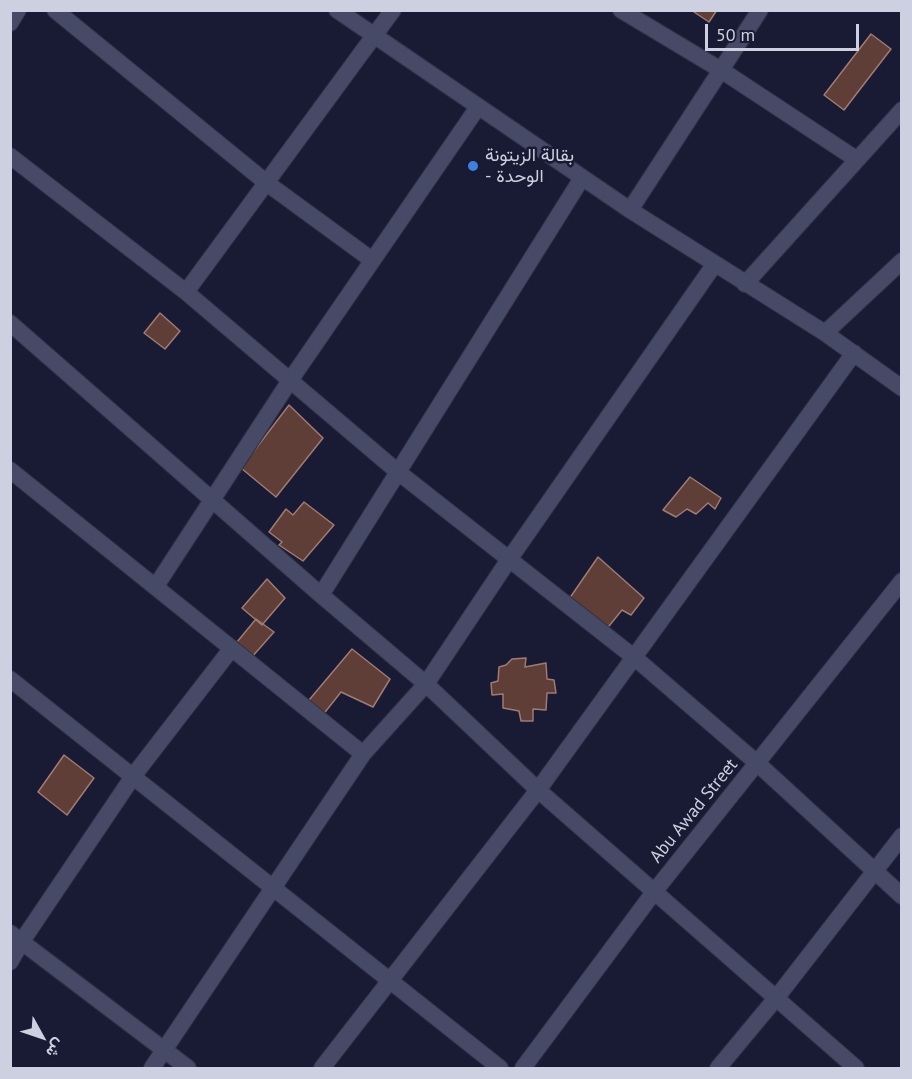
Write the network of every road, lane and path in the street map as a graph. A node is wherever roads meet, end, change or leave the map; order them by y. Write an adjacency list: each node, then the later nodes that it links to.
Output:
1 (18, 10): 7 (street)
2 (55, 10): 15 (street)
3 (337, 10): 8 (street)
4 (393, 10): 8 (street)
5 (621, 10): 9 (street)
6 (760, 10): 9 (street)
7 (10, 23)
8 (374, 36): 10 (street); 15 (street)
9 (721, 70): 13 (street); 16 (street)
10 (478, 107): 14 (street); 17 (street)
11 (902, 110): 13 (street)
12 (10, 156): 21 (street)
13 (856, 159): 20 (street)
14 (582, 178): 16 (street); 28 (street)
15 (268, 184): 17 (street); 21 (street)
16 (630, 210): 19 (street)
17 (372, 260): 25 (street)
18 (902, 261): 23 (street)
19 (714, 265): 20 (street); 30 (street)
20 (745, 284): 23 (street)
21 (186, 292): 25 (street)
22 (10, 323): 29 (street)
23 (825, 333): 24 (street)
24 (854, 352): 26 (street); 35 (street)
25 (289, 382): 28 (street); 29 (street)
26 (902, 388)
27 (10, 470): 32 (street)
28 (398, 472): 30 (street); 33 (street)
29 (214, 500): 32 (street); 33 (street)
30 (508, 561): 35 (street); 37 (street)
31 (902, 581): 39 (street, Abu Awad Street)
32 (156, 586): 34 (street)
33 (321, 595): 37 (street)
34 (232, 648): 38 (street); 40 (street)
35 (635, 658): 39 (street); 41 (street)
36 (10, 679): 40 (street)
37 (426, 684): 38 (street); 41 (street)
38 (363, 754): 44 (street)
39 (757, 763): 43 (street); 45 (street, Abu Awad Street)
40 (134, 775): 44 (street); 47 (street)
41 (538, 790): 45 (street); 49 (street)
42 (902, 836): 43 (street)
43 (873, 872): 46 (street); 50 (street)
44 (273, 886): 49 (street); 51 (street)
45 (654, 892): 50 (street); 56 (street, Abu Awad Street)
46 (902, 896)
47 (16, 937): 48 (street); 51 (street)
48 (10, 962)
49 (391, 983): 54 (street); 55 (street)
50 (777, 997): 57 (street); 58 (street)
51 (163, 1049): 52 (street); 53 (street)
52 (152, 1068)
53 (188, 1068)
54 (322, 1068)
55 (500, 1068)
56 (523, 1068)
57 (718, 1068)
58 (856, 1068)

